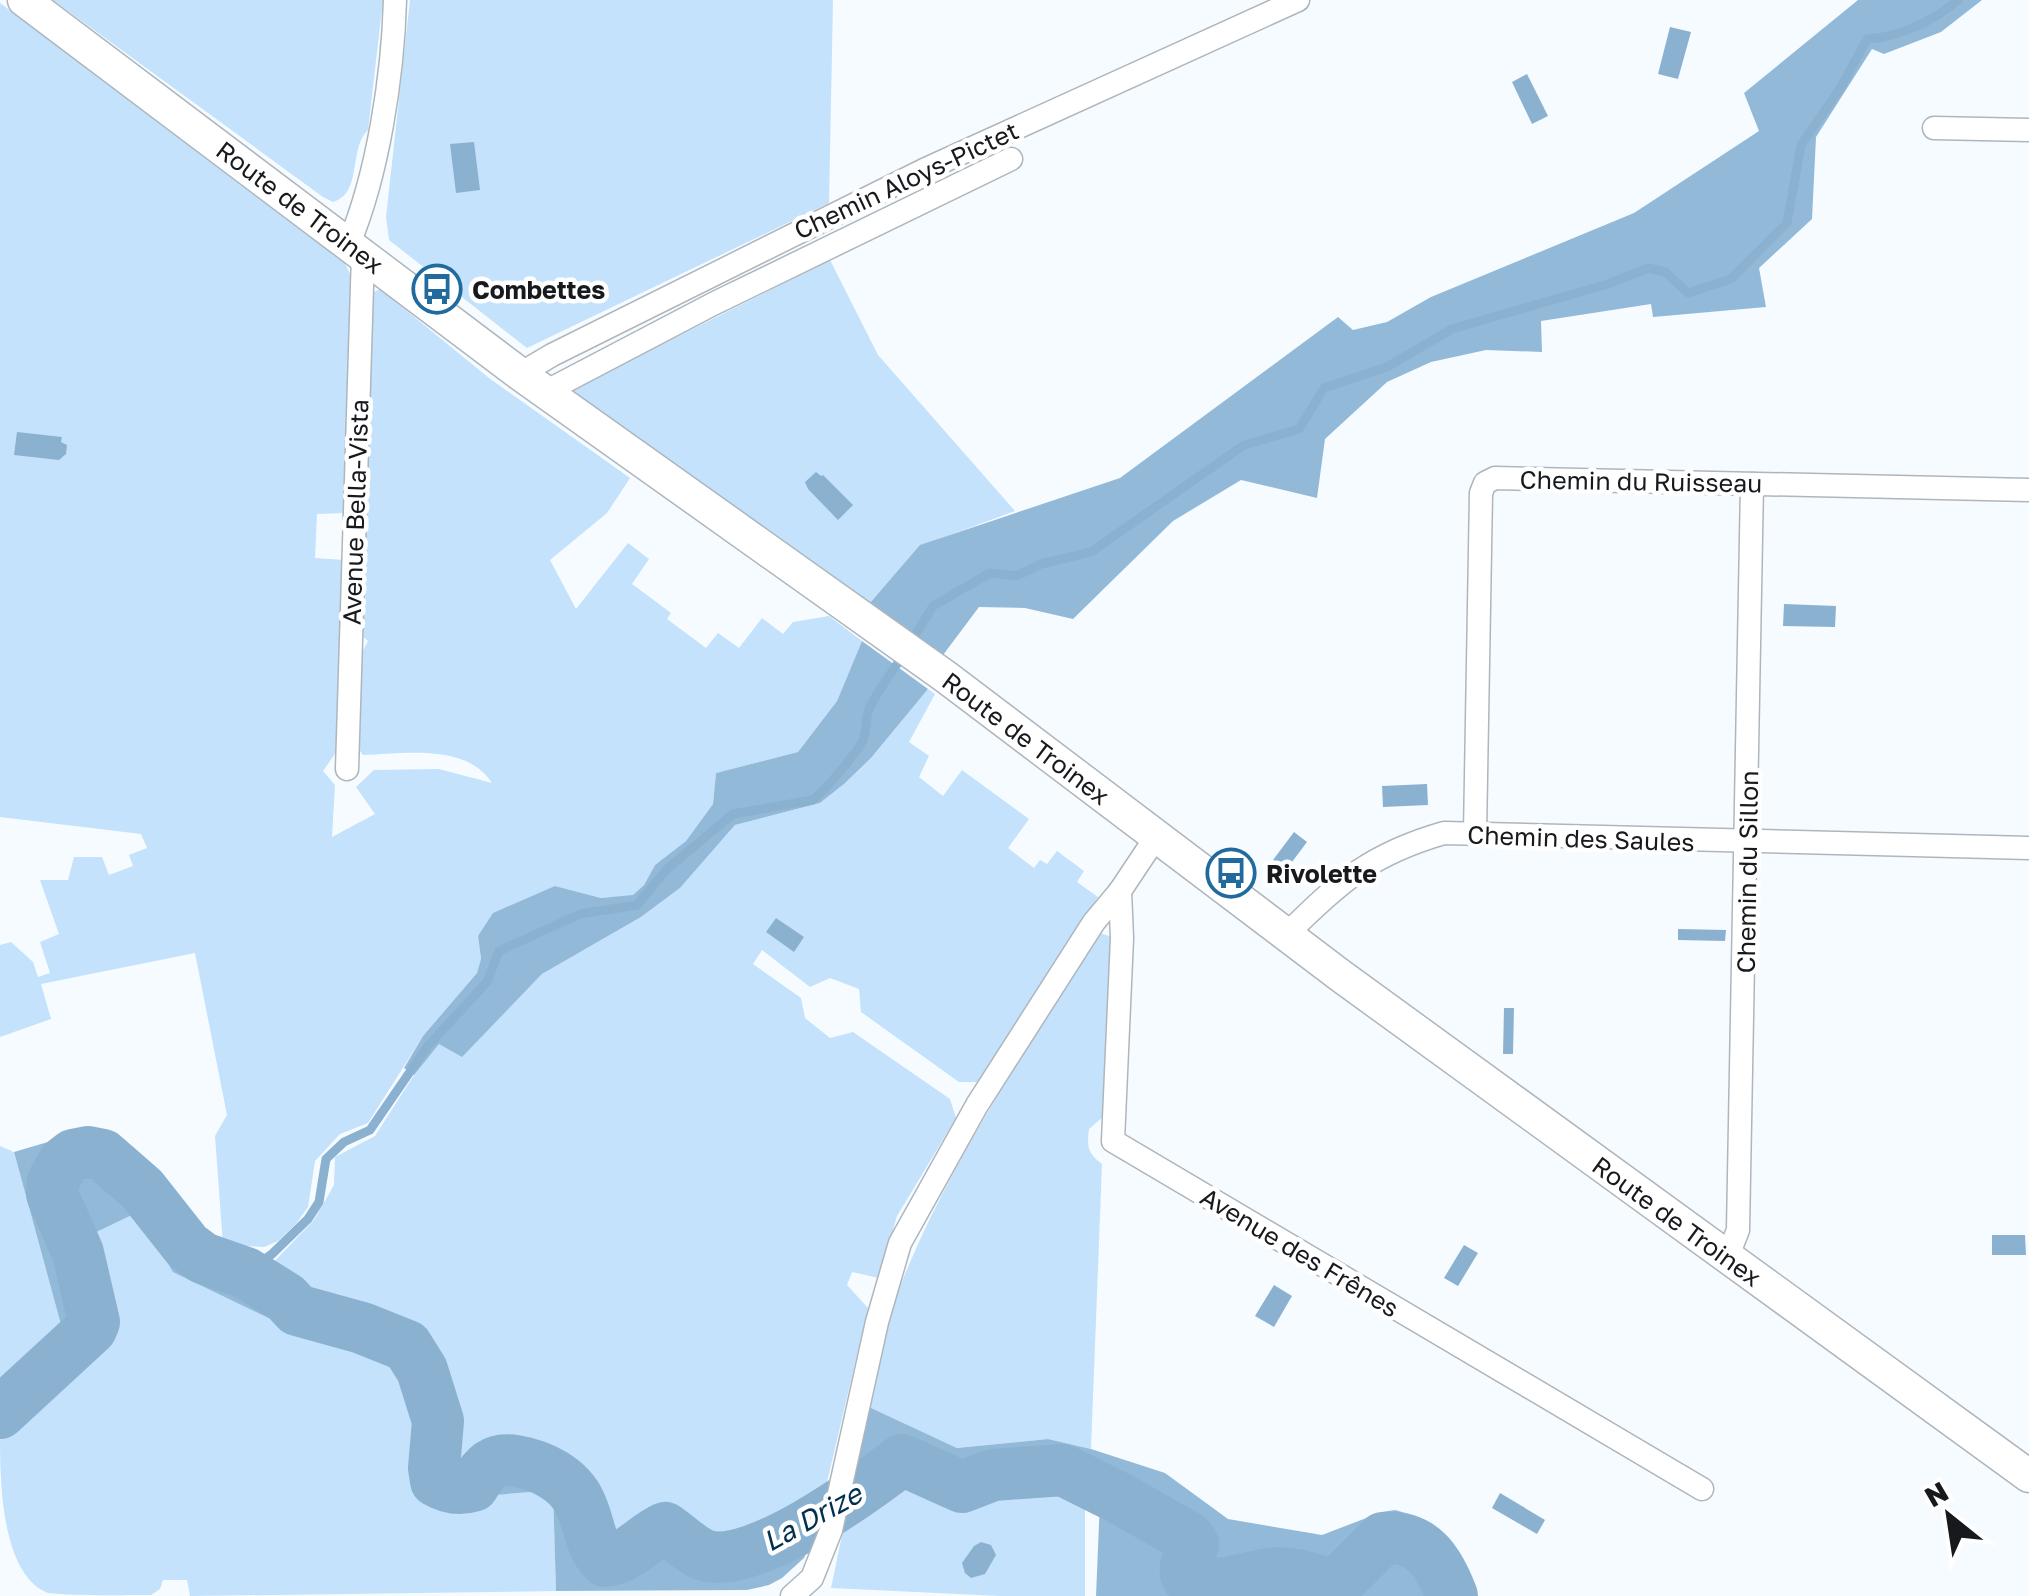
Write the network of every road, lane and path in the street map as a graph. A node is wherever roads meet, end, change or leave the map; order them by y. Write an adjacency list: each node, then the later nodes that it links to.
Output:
1 (24, 0): 7 (street, Route de Troinex)
2 (395, 0): 7 (street, Avenue Bella-Vista)
3 (1298, 0): 8 (street, Chemin Aloys-Pictet)
4 (1934, 128): 5 (street)
5 (2029, 130)
6 (1011, 159): 8 (street)
7 (356, 249): 8 (street, Route de Troinex); 11 (street, Avenue Bella-Vista)
8 (532, 383): 13 (street, Route de Troinex)
9 (1752, 484): 10 (street, Chemin du Ruisseau); 12 (street, Chemin du Ruisseau); 14 (street, Chemin du Sillon)
10 (2029, 490)
11 (348, 770)
12 (1475, 834): 14 (street, Chemin des Saules); 17 (street, Chemin des Saules)
13 (1156, 837): 16 (street); 17 (street, Route de Troinex)
14 (1748, 844): 15 (street, Chemin des Saules); 18 (street, Chemin du Sillon)
15 (2029, 848)
16 (1120, 892): 20 (street, Avenue des Frênes); 21 (street)
17 (1287, 934): 18 (street, Route de Troinex)
18 (1727, 1258): 19 (street, Route de Troinex)
19 (2029, 1476)
20 (1702, 1489)
21 (792, 1596)

